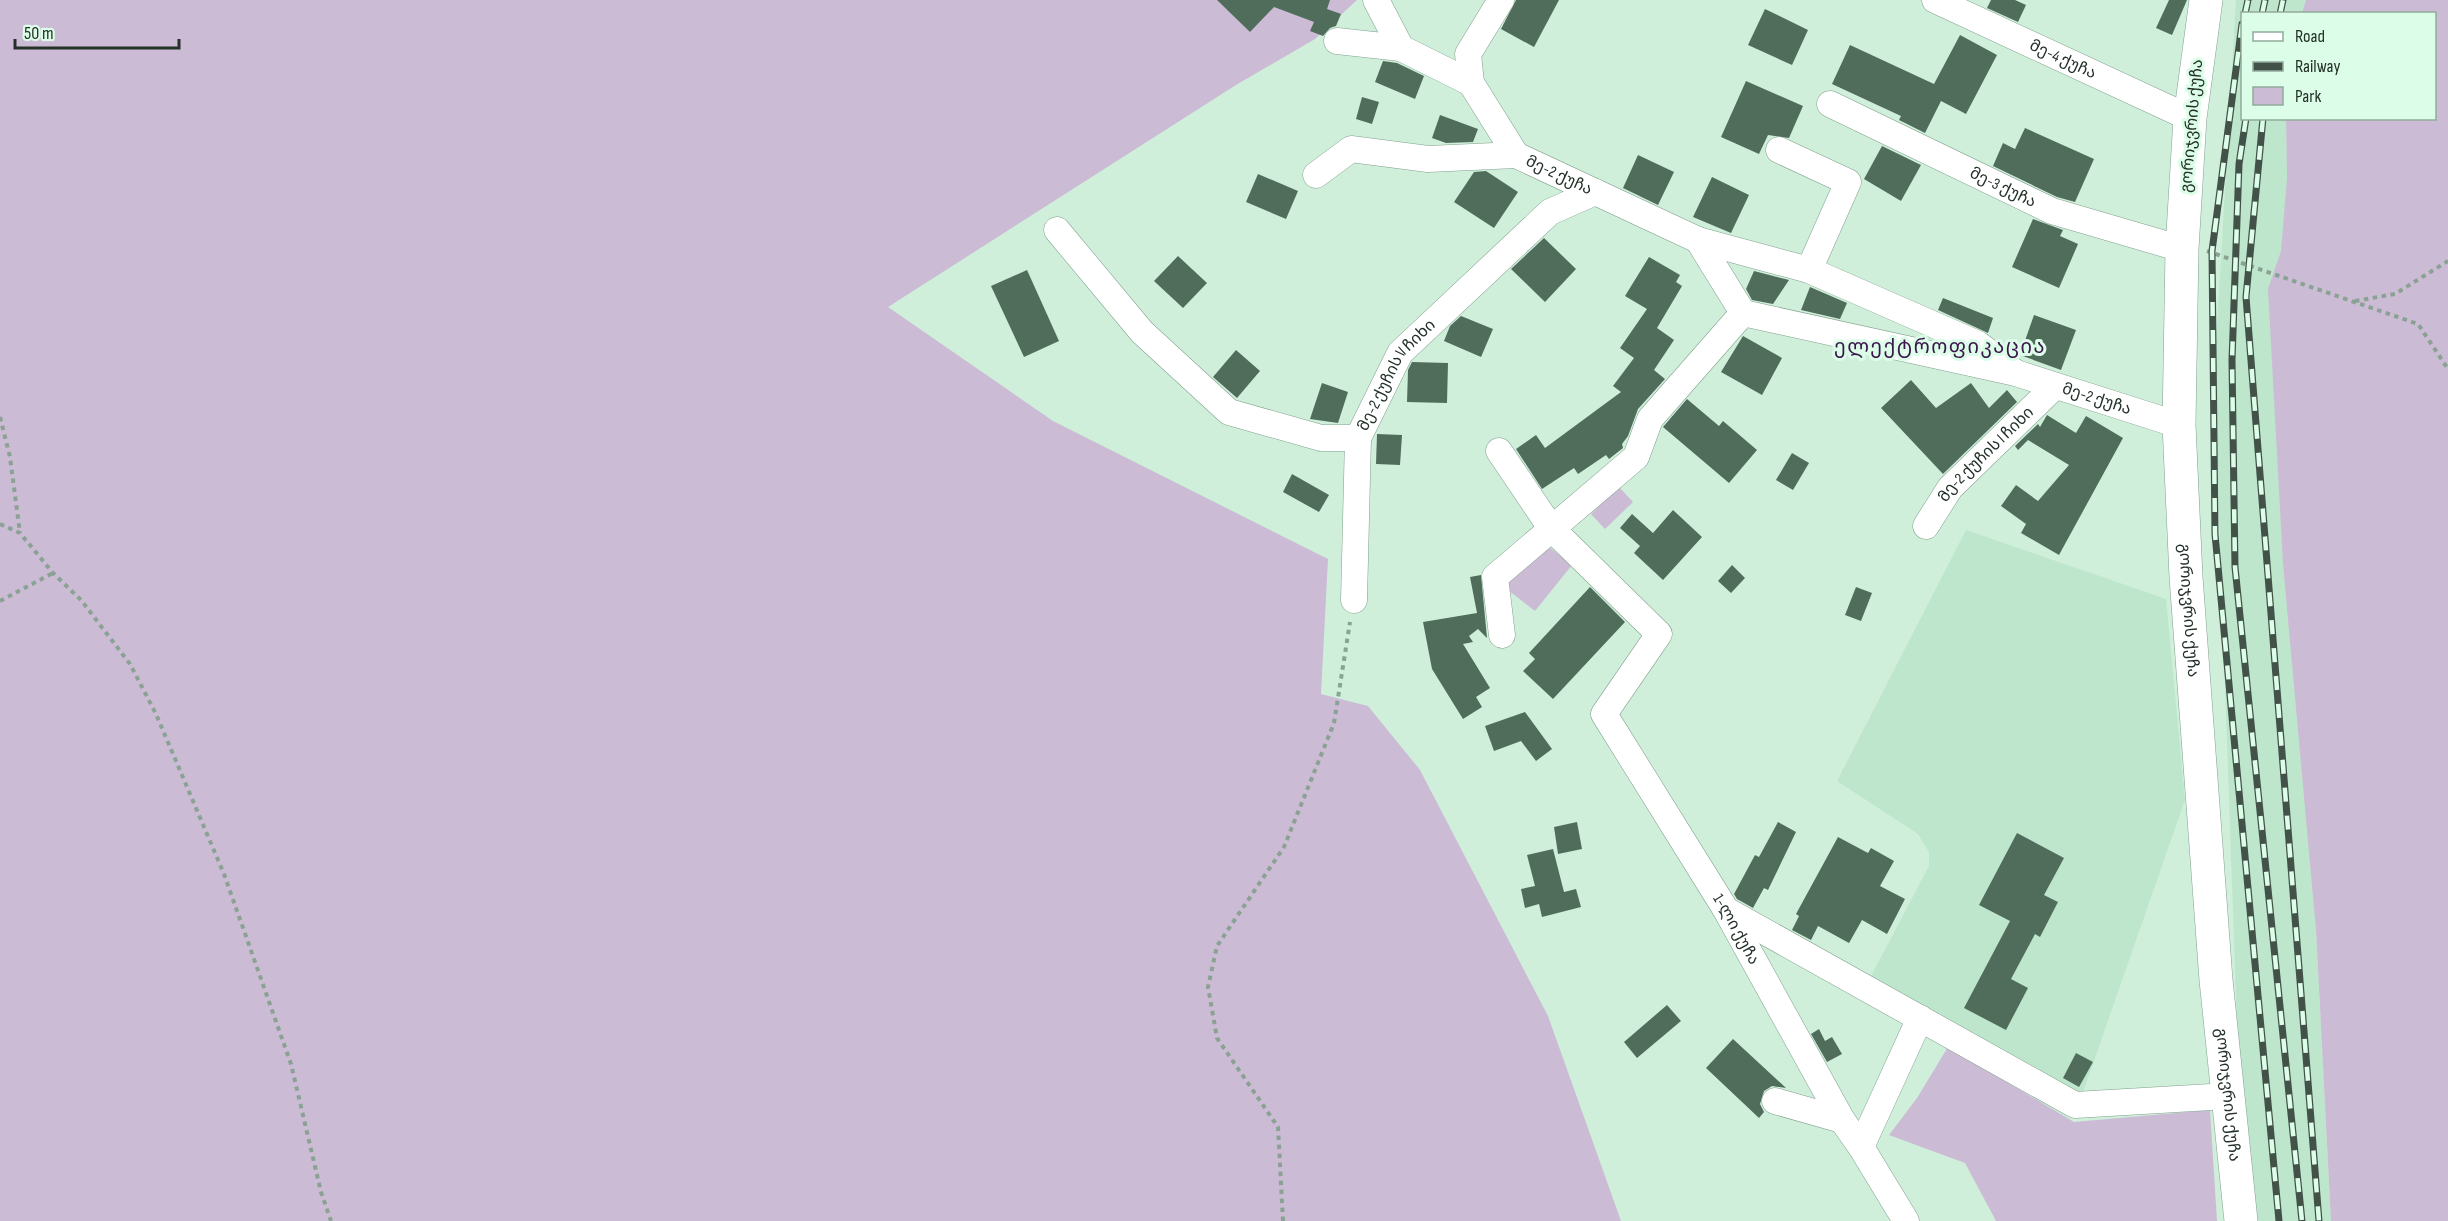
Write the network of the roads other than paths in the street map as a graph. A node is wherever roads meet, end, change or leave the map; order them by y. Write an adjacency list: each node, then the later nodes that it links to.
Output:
1 (1376, 0): 6 (street)
2 (1501, 0): 7 (street, მე-2 ქუჩა)
3 (1935, 0): 9 (street, მე-4 ქუჩა)
4 (2206, 0): 9 (main road, გორიჯვრის ქუჩა)
5 (1337, 41): 6 (street)
6 (1401, 48): 7 (street)
7 (1471, 83): 11 (street, მე-2 ქუჩა)
8 (1830, 104): 16 (street, მე-3 ქუჩა)
9 (2190, 118): 16 (main road, გორიჯვრის ქუჩა)
10 (1779, 150): 17 (street)
11 (1516, 155): 12 (street); 13 (street, მე-2 ქუჩა)
12 (1316, 175)
13 (1595, 192): 15 (street, მე-2 ქუჩა); 22 (street, მე-2 ქუჩის II ჩიხი)
14 (1057, 230): 22 (street, მე-2 ქუჩის II ჩიხი)
15 (1698, 240): 17 (street, მე-2 ქუჩა); 18 (street)
16 (2182, 249): 21 (main road, გორიჯვრის ქუჩა)
17 (1809, 270): 19 (street, მე-2 ქუჩა)
18 (1743, 314): 19 (street, მე-2 ქუჩა); 25 (street)
19 (2016, 373): 20 (street, მე-2 ქუჩა)
20 (2054, 387): 21 (street, მე-2 ქუჩა); 24 (street, მე-2 ქუჩის I ჩიხი)
21 (2179, 425): 30 (main road, გორიჯვრის ქუჩა)
22 (1358, 438): 26 (street)
23 (1499, 451): 25 (street)
24 (1926, 526)
25 (1551, 528): 27 (street); 28 (street, 1-ლი ქუჩა)
26 (1353, 600)
27 (1502, 635)
28 (1726, 910): 29 (street); 32 (street, 1-ლი ქუჩა)
29 (1920, 1018): 30 (street); 33 (street)
30 (2228, 1096): 35 (main road, გორიჯვრის ქუჩა)
31 (1775, 1101): 32 (street)
32 (1842, 1120): 33 (street, 1-ლი ქუჩა)
33 (1862, 1148): 34 (street, 1-ლი ქუჩა)
34 (1906, 1221)
35 (2241, 1221)

